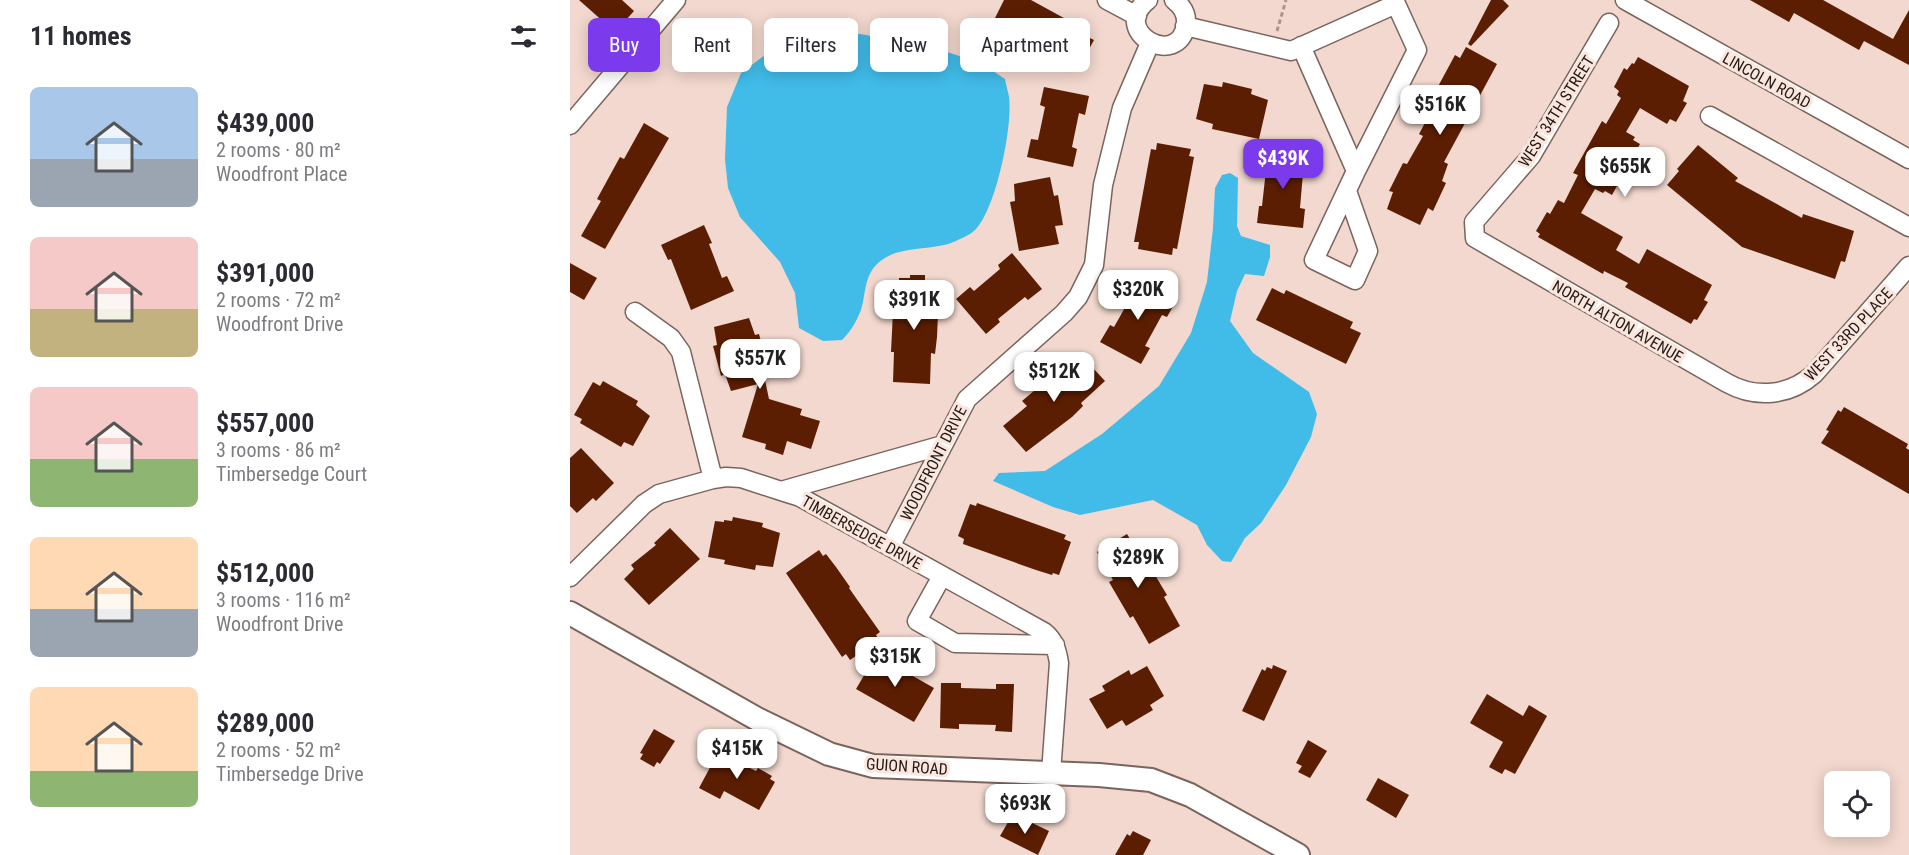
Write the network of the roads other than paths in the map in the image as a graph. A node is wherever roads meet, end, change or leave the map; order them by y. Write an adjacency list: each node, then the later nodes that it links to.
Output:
1 (676, 0): 12 (street)
2 (1107, 0): 6 (street)
3 (1149, 0): 6 (street)
4 (1174, 0): 8 (street)
5 (1625, 0): 13 (street, LINCOLN ROAD)
6 (1137, 16): 9 (street)
7 (1609, 23): 16 (street, WEST 34TH STREET)
8 (1185, 26): 9 (street); 10 (street)
9 (1150, 43): 21 (street, WOODFRONT DRIVE)
10 (1301, 46): 14 (street); 14 (street)
11 (1710, 117): 17 (street)
12 (570, 125)
13 (1909, 159)
14 (1356, 171): 15 (street)
15 (1347, 191): 15 (street)
16 (1474, 222): 20 (street, NORTH ALTON AVENUE)
17 (1909, 227)
18 (1909, 266): 20 (street, WEST 33RD PLACE)
19 (635, 312): 22 (street)
20 (1780, 392)
21 (943, 445): 23 (street, TIMBERSEDGE DRIVE); 24 (street, WOODFRONT DRIVE)
22 (713, 479): 23 (street, TIMBERSEDGE DRIVE); 26 (street, TIMBERSEDGE DRIVE)
23 (781, 491): 24 (street, TIMBERSEDGE DRIVE)
24 (890, 547): 25 (street, TIMBERSEDGE DRIVE)
25 (942, 576): 28 (street, TIMBERSEDGE DRIVE); 28 (street, TIMBERSEDGE DRIVE)
26 (570, 577)
27 (570, 613): 29 (street, GUION ROAD)
28 (1055, 645): 29 (street)
29 (1051, 773): 30 (street, GUION ROAD)
30 (1291, 853)

